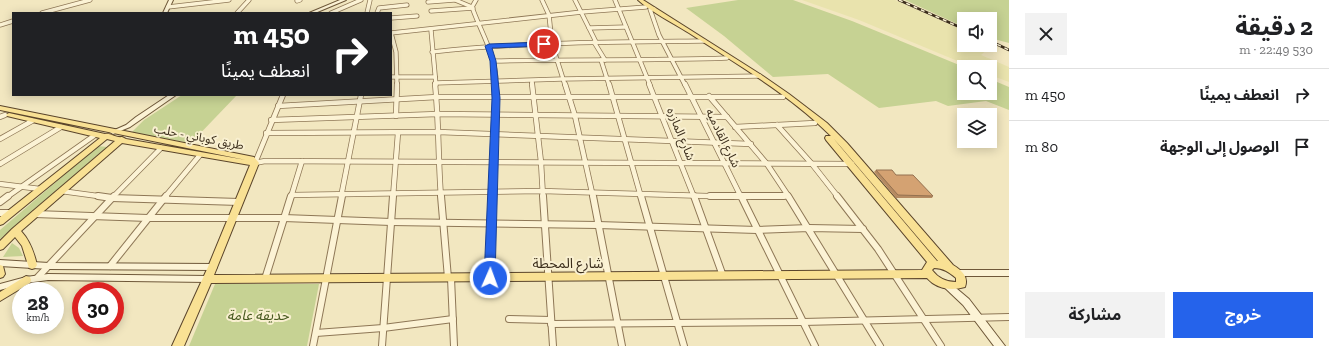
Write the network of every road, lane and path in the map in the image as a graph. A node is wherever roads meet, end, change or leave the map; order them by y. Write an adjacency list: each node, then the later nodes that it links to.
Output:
1 (90, 0): 23 (street)
2 (171, 0): 18 (main road)
3 (175, 0): 18 (main road)
4 (229, 0): 18 (street)
5 (248, 0): 26 (street)
6 (344, 0): 27 (main road)
7 (361, 0): 28 (street)
8 (370, 0): 29 (street)
9 (454, 0): 16 (street); 19 (street)
10 (476, 0): 19 (street)
11 (542, 0): 32 (street)
12 (575, 0): 31 (street)
13 (615, 0): 20 (street, شارع المازره)
14 (635, 0): 21 (main road)
15 (640, 0): 21 (main road)
16 (428, 2)
17 (407, 5): 30 (street)
18 (170, 6): 24 (main road); 25 (main road)
19 (472, 7): 22 (street); 36 (street)
20 (619, 8): 21 (street); 31 (street); 38 (street, شارع المازره)
21 (650, 8): 43 (main road); 45 (street, شارع القادميه)
22 (431, 11)
23 (46, 12)
24 (166, 12)
25 (170, 12)
26 (239, 12)
27 (314, 12)
28 (333, 12)
29 (368, 12)
30 (377, 12)
31 (581, 12): 32 (street); 39 (street)
32 (549, 15): 36 (street); 47 (street)
33 (417, 16): 34 (street)
34 (392, 18)
35 (12, 21): 37 (street)
36 (478, 24): 40 (street); 48 (street)
37 (0, 25)
38 (626, 26): 39 (street); 44 (street, شارع المازره)
39 (589, 28): 46 (street)
40 (431, 30): 41 (street); 49 (street)
41 (392, 33)
42 (392, 35): 58 (street)
43 (701, 40): 45 (street); 50 (main road); 61 (main road)
44 (632, 41): 45 (street); 46 (street); 53 (street, شارع المازره)
45 (662, 41): 54 (street, شارع القادميه)
46 (595, 42): 47 (street); 52 (street)
47 (552, 44): 48 (street); 51 (street)
48 (489, 46): 49 (street); 55 (street)
49 (432, 52): 64 (street)
50 (727, 58): 54 (street); 56 (main road)
51 (557, 59): 52 (street); 55 (street); 63 (street)
52 (603, 60): 53 (street); 62 (street)
53 (640, 60): 54 (street); 59 (street, شارع المازره)
54 (673, 60): 60 (street, شارع القادميه)
55 (493, 61): 65 (street)
56 (753, 75): 60 (street); 61 (street); 77 (main road)
57 (392, 77): 58 (street)
58 (397, 77): 64 (street); 79 (street)
59 (647, 77): 60 (street); 62 (street); 76 (street, شارع المازره)
60 (681, 77): 70 (street, شارع القادميه)
61 (761, 77): 180 (main road)
62 (607, 78): 63 (street); 75 (street)
63 (562, 79): 66 (street); 74 (street)
64 (435, 80): 65 (street); 72 (street)
65 (496, 80): 66 (street); 78 (street)
66 (532, 81): 73 (street)
67 (171, 96): 98 (main road)
68 (283, 96): 81 (street)
69 (361, 96): 80 (street)
70 (691, 96): 71 (street); 76 (street); 93 (street, شارع القادميه)
71 (709, 96): 77 (street); 91 (street)
72 (437, 97): 78 (street); 79 (street); 83 (street)
73 (533, 97): 74 (street); 78 (street); 87 (street)
74 (568, 97): 75 (street); 88 (street)
75 (613, 97): 76 (street); 89 (street)
76 (655, 97): 90 (street, شارع المازره)
77 (783, 97): 96 (main road)
78 (496, 98): 85 (street)
79 (396, 100): 80 (street); 86 (street)
80 (360, 101): 81 (street); 92 (street)
81 (278, 106): 94 (street)
82 (0, 108): 101 (main road, طريق كوباني - حلب)
83 (438, 114): 85 (street); 86 (street); 102 (street)
84 (2, 115): 95 (main road, طريق كوباني - حلب)
85 (496, 115): 87 (street); 107 (street)
86 (396, 116): 92 (street)
87 (536, 116): 88 (street); 108 (street)
88 (575, 116): 89 (street); 111 (street)
89 (618, 117): 90 (street); 113 (street)
90 (664, 117): 93 (street); 114 (street, شارع المازره)
91 (727, 117): 93 (street); 100 (street)
92 (357, 118): 94 (street); 104 (street)
93 (702, 118): 115 (street, شارع القادميه)
94 (271, 120): 103 (street)
95 (32, 121): 99 (main road, طريق كوباني - حلب); 112 (street)
96 (815, 123): 97 (street); 133 (main road)
97 (777, 125): 100 (street); 132 (street)
98 (128, 126): 101 (main road); 110 (main road)
99 (61, 127): 106 (main road, طريق كوباني - حلب); 128 (street)
100 (735, 127): 116 (street)
101 (113, 132): 109 (main road); 110 (main road, طريق كوباني - حلب)
102 (438, 132): 105 (street); 107 (street); 122 (street)
103 (266, 133): 104 (street); 125 (street)
104 (354, 133): 105 (street); 120 (street)
105 (398, 133): 121 (street)
106 (96, 135): 109 (main road, طريق كوباني - حلب); 135 (street)
107 (495, 135): 108 (street); 123 (street)
108 (537, 136): 111 (street); 124 (street)
109 (104, 137): 110 (main road, طريق كوباني - حلب); 136 (main road)
110 (123, 137): 117 (main road, طريق كوباني - حلب); 125 (main road, طريق كوباني - حلب); 137 (main road)
111 (580, 138): 113 (street); 126 (street)
112 (0, 139)
113 (625, 140): 114 (street); 127 (street)
114 (673, 142): 115 (street); 129 (street, شارع المازره)
115 (714, 143): 116 (street); 130 (street, شارع القادميه)
116 (751, 144): 131 (street)
117 (161, 148): 118 (main road, طريق كوباني - حلب); 149 (street)
118 (200, 155): 125 (main road, طريق كوباني - حلب); 150 (street)
119 (302, 161): 120 (street); 125 (street); 145 (street)
120 (348, 161): 121 (street); 142 (street)
121 (396, 161): 122 (street); 143 (street)
122 (438, 161): 123 (street); 141 (street)
123 (494, 161): 124 (street); 138 (street)
124 (541, 162): 126 (street); 139 (street)
125 (255, 163): 152 (main road)
126 (586, 163): 127 (street); 140 (street)
127 (632, 163): 129 (street); 144 (street)
128 (0, 164)
129 (682, 164): 130 (street); 146 (street, شارع المازره)
130 (724, 164): 131 (street); 148 (street, شارع القادميه)
131 (766, 164): 132 (street); 147 (street)
132 (812, 164): 133 (street); 170 (street)
133 (852, 164): 175 (main road)
134 (0, 184): 135 (street)
135 (20, 186): 136 (street); 151 (street)
136 (40, 189): 154 (main road)
137 (61, 191): 149 (street); 155 (main road)
138 (493, 191): 139 (street); 141 (street); 164 (street)
139 (542, 191): 140 (street); 165 (street)
140 (591, 192): 144 (street); 166 (street)
141 (441, 193): 143 (street); 163 (street)
142 (342, 194): 143 (street); 145 (street); 160 (street)
143 (393, 194): 162 (street)
144 (640, 194): 146 (street); 167 (street)
145 (292, 195): 159 (street)
146 (693, 196): 148 (street); 168 (street, شارع المازره)
147 (788, 196): 148 (street); 169 (street)
148 (741, 197): 171 (street, شارع القادميه)
149 (112, 198): 150 (street); 156 (street)
150 (162, 200): 152 (street); 157 (street)
151 (0, 202)
152 (239, 202): 158 (main road)
153 (0, 213): 154 (street)
154 (10, 213): 161 (main road)
155 (34, 214): 156 (street); 172 (main road)
156 (94, 216): 157 (street); 177 (street)
157 (148, 218): 158 (street); 178 (street)
158 (232, 218): 159 (street); 179 (main road)
159 (284, 218): 160 (street); 198 (street)
160 (337, 220): 162 (street); 199 (street)
161 (0, 222)
162 (391, 222): 163 (street); 194 (street)
163 (443, 222): 164 (street); 195 (street)
164 (492, 224): 165 (street); 196 (street)
165 (544, 224): 166 (street); 191 (street)
166 (598, 225): 167 (street); 192 (street)
167 (650, 227): 168 (street); 193 (street)
168 (704, 228): 171 (street); 187 (street, شارع المازره)
169 (809, 228): 170 (street); 171 (street); 189 (street)
170 (863, 229): 186 (street)
171 (757, 230): 188 (street, شارع القادميه)
172 (15, 231): 173 (main road); 176 (main road)
173 (0, 247)
174 (0, 263): 176 (main road)
175 (934, 264): 180 (main road); 185 (main road)
176 (32, 265): 177 (main road)
177 (49, 266): 178 (main road); 190 (street)
178 (110, 266): 179 (main road)
179 (213, 267): 197 (main road)
180 (949, 267): 182 (main road)
181 (0, 268): 184 (main road)
182 (957, 273): 183 (main road); 201 (main road)
183 (1009, 273)
184 (0, 274)
185 (929, 274): 186 (main road, شارع المحطة); 202 (main road)
186 (894, 275): 189 (main road, شارع المحطة); 210 (street)
187 (723, 276): 188 (main road, شارع المحطة); 193 (main road, شارع المحطة)
188 (780, 276): 189 (main road, شارع المحطة); 214 (street, شارع القادميه)
189 (836, 276): 211 (street)
190 (38, 277): 197 (main road); 200 (main road)
191 (547, 277): 192 (main road, شارع المحطة); 196 (main road, شارع المحطة); 212 (street)
192 (608, 277): 193 (main road, شارع المحطة); 215 (street)
193 (664, 277): 213 (street)
194 (387, 278): 195 (main road, شارع المحطة); 199 (main road, شارع المحطة); 216 (street)
195 (450, 278): 196 (main road, شارع المحطة); 208 (street)
196 (490, 278)
197 (208, 279): 198 (main road, شارع المحطة); 218 (main road)
198 (265, 279): 199 (main road, شارع المحطة)
199 (326, 279): 217 (street)
200 (26, 280): 203 (main road); 204 (main road)
201 (961, 284): 202 (main road); 205 (main road)
202 (947, 285): 205 (main road)
203 (0, 287)
204 (0, 297)
205 (966, 302): 207 (main road)
206 (1009, 317): 207 (street)
207 (978, 318): 210 (street); 228 (main road)
208 (453, 319): 216 (street); 221 (street)
209 (509, 319): 212 (street)
210 (923, 320): 211 (street); 227 (street)
211 (864, 321): 214 (street); 226 (street)
212 (551, 322): 215 (street); 222 (street)
213 (677, 322): 214 (street); 215 (street); 224 (street)
214 (803, 322): 225 (street, شارع القادميه)
215 (617, 323): 223 (street)
216 (383, 328): 217 (street); 220 (street)
217 (316, 333): 219 (street)
218 (178, 346)
219 (313, 346)
220 (382, 346)
221 (454, 346)
222 (553, 346)
223 (622, 346)
224 (684, 346)
225 (815, 346)
226 (880, 346)
227 (940, 346)
228 (1000, 346)

